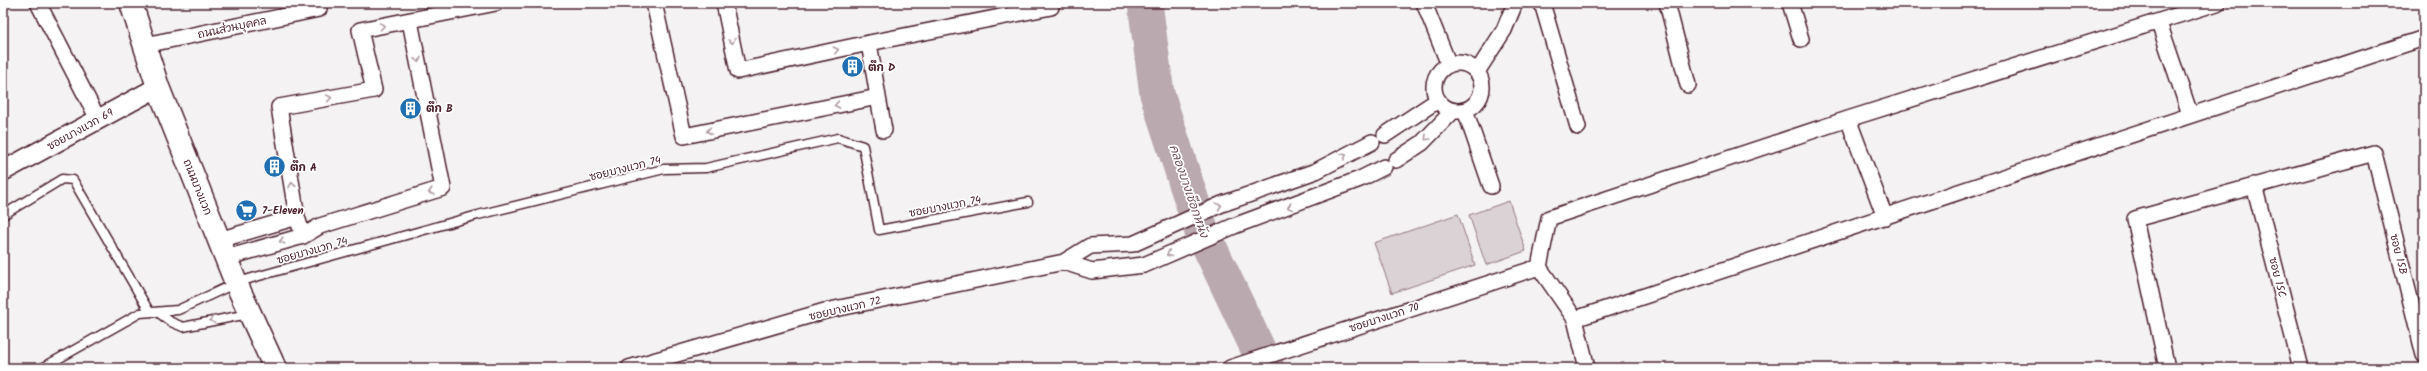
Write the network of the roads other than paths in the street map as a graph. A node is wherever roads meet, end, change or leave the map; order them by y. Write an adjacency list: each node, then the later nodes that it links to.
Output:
1 (38, 3): 28 (street)
2 (131, 3): 19 (main road, ถนนบางแวก)
3 (496, 3): 14 (street)
4 (654, 3): 24 (street, one-way to 4)
5 (724, 3): 18 (street, one-way to 18)
6 (1424, 3): 20 (street)
7 (1515, 3): 21 (street)
8 (1542, 3): 30 (street)
9 (1667, 3): 22 (street)
10 (1790, 3): 17 (street)
11 (2217, 3): 15 (street)
12 (1051, 7): 18 (street)
13 (319, 9): 19 (street, ถนนส่วนบุคคล)
14 (410, 21): 37 (street, one-way to 14); 39 (street, one-way to 39)
15 (2159, 23): 27 (street); 29 (street)
16 (2424, 38): 27 (street)
17 (1801, 39)
18 (869, 43): 24 (street)
19 (145, 45): 23 (main road, ถนนบางแวก)
20 (1449, 64): 21 (street); 25 (street)
21 (1477, 72): 26 (street)
22 (1688, 84)
23 (158, 87): 28 (street, ซอยบางแวก 69); 40 (main road, ถนนบางแวก)
24 (878, 97): 31 (street)
25 (1438, 100): 26 (street); 41 (street, one-way to 25)
26 (1459, 111): 34 (street); 41 (street, one-way to 41)
27 (2190, 114): 38 (street)
28 (98, 119): 32 (street, ซอยบางแวก 69)
29 (1848, 119): 38 (street); 42 (street)
30 (1578, 127)
31 (884, 130)
32 (3, 172)
33 (2254, 185): 48 (street, ซอย 15B); 54 (street); 55 (street, ซอย 15C)
34 (1491, 186)
35 (1028, 202): 43 (lane, ซอยบางแวก 74)
36 (3, 215): 44 (lane)
37 (297, 217): 39 (street); 40 (street)
38 (1885, 217): 47 (street)
39 (303, 236): 40 (street, one-way to 40)
40 (223, 249): 43 (main road, ถนนบางแวก)
41 (1064, 262): 51 (street, ซอยบางแวก 72)
42 (1539, 267): 47 (street); 52 (street, ซอยบางแวก 70)
43 (236, 283): 45 (lane); 46 (main road, ถนนบางแวก)
44 (149, 311): 45 (lane); 49 (lane)
45 (159, 313): 46 (lane, one-way to 45)
46 (250, 314): 50 (main road, ถนนบางแวก)
47 (1575, 319): 53 (street)
48 (2424, 355)
49 (42, 368)
50 (275, 368)
51 (629, 368)
52 (1230, 368)
53 (1587, 368)
54 (2167, 368)
55 (2301, 368)

